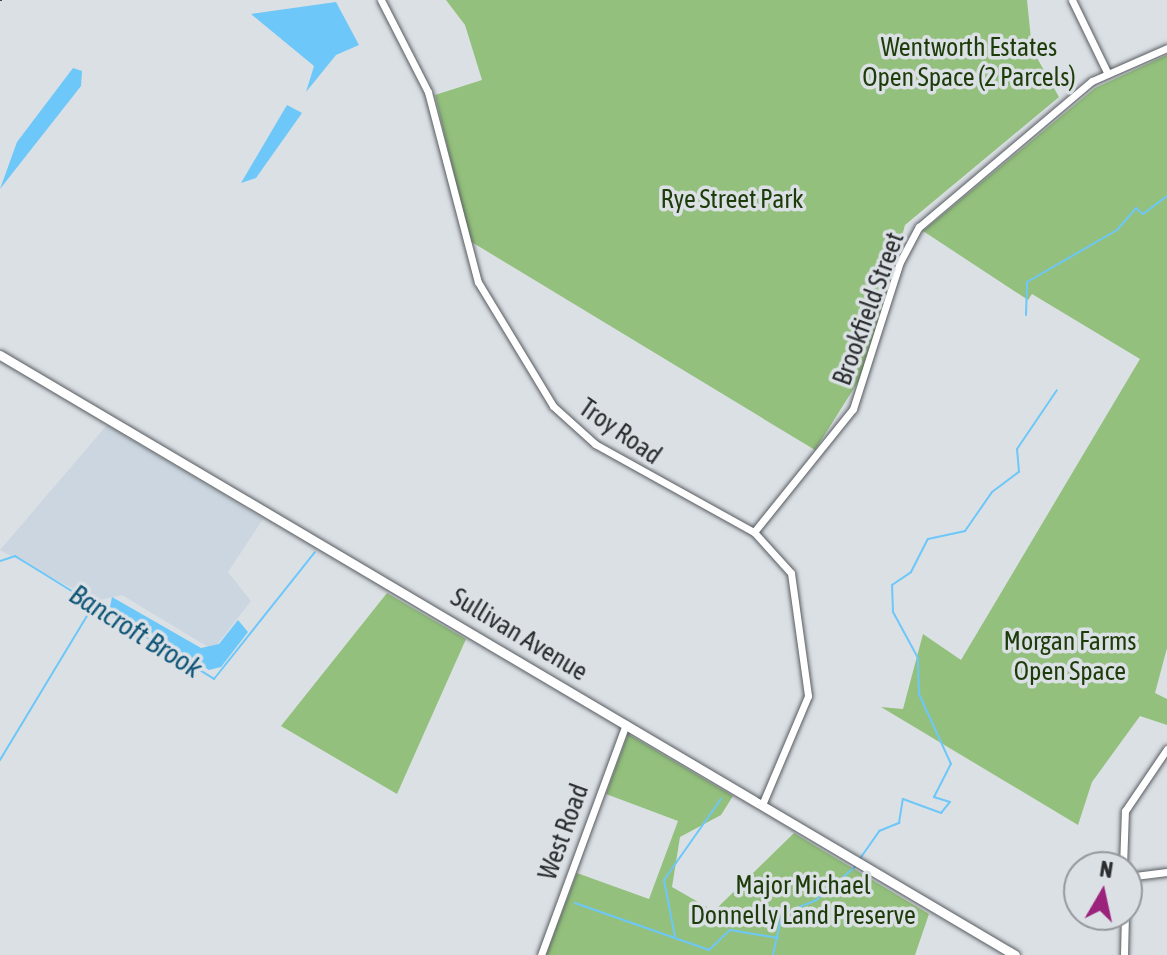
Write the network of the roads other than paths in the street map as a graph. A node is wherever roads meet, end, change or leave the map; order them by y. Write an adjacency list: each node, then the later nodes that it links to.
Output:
1 (381, 0): 6 (street, Troy Road)
2 (1072, 0): 4 (street)
3 (1167, 48): 4 (street, Brookfield Street)
4 (1107, 72): 6 (street, Brookfield Street)
5 (0, 355): 7 (main road, Sullivan Avenue)
6 (754, 532): 9 (street, Troy Road)
7 (626, 724): 9 (main road, Sullivan Avenue); 14 (street, West Road)
8 (1167, 749): 10 (street)
9 (762, 805): 15 (main road, Sullivan Avenue)
10 (1124, 851)
11 (1167, 872): 12 (street)
12 (1143, 875)
13 (1125, 931): 16 (street)
14 (541, 955)
15 (1015, 955)
16 (1124, 955)

